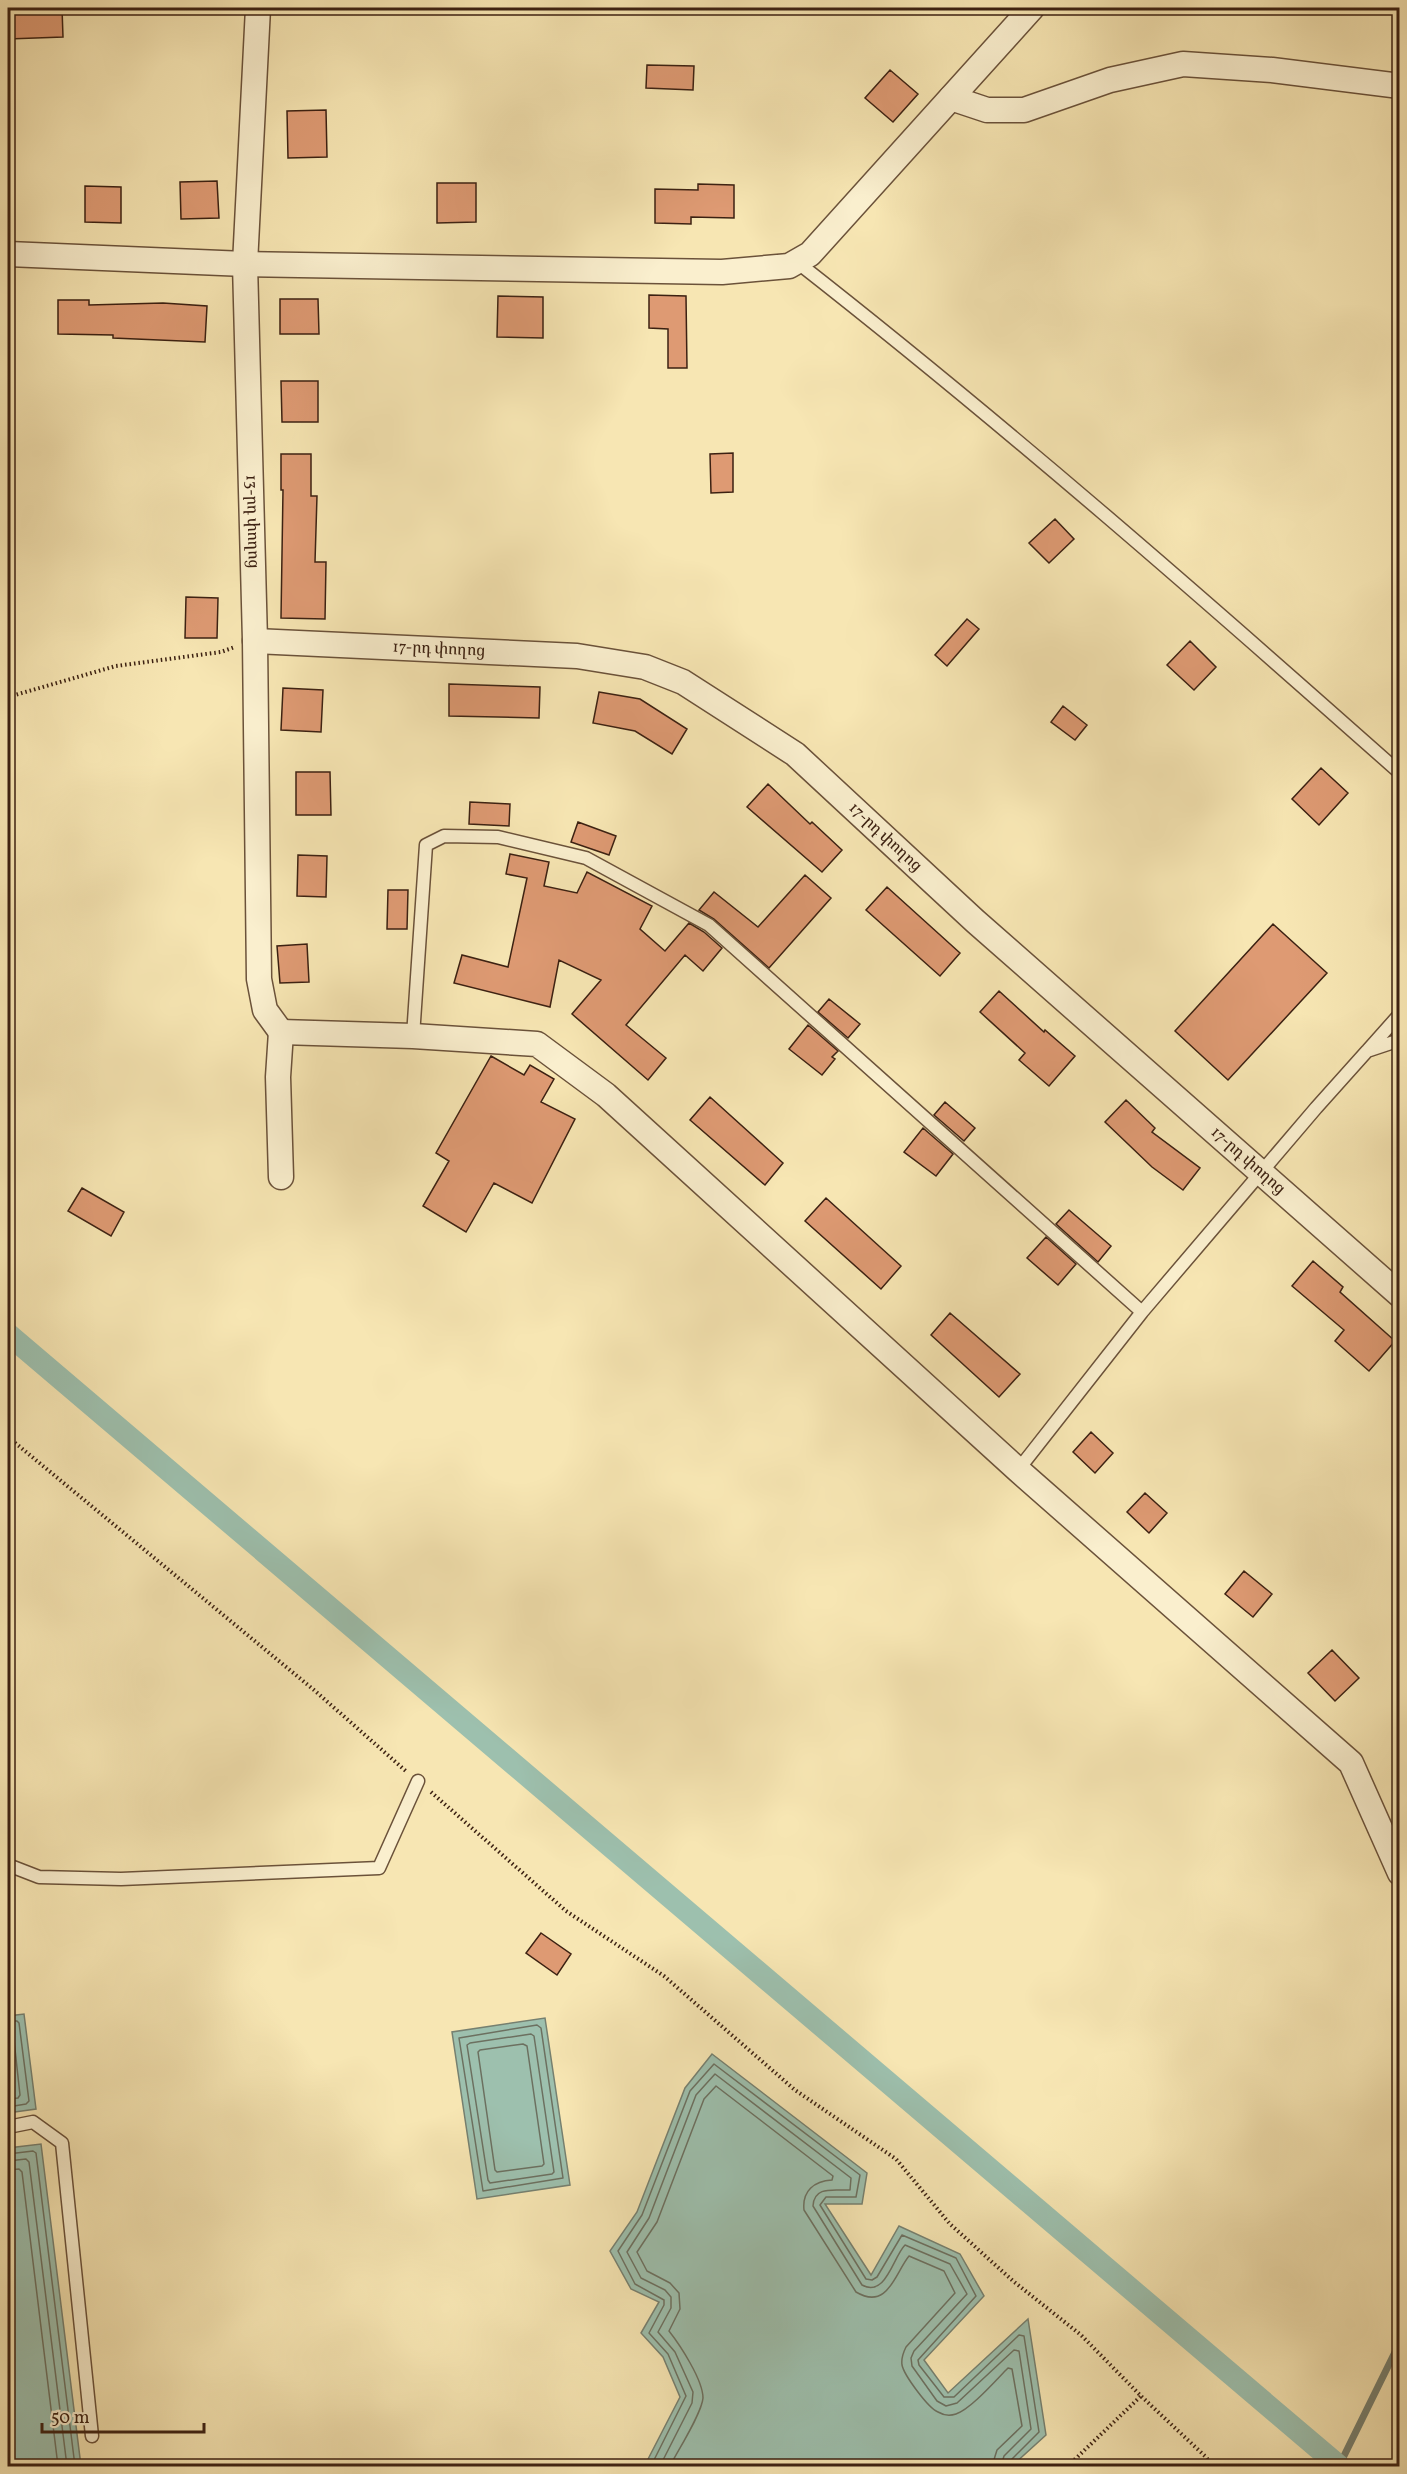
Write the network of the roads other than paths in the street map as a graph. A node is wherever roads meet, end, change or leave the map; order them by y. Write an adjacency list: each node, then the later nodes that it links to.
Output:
1 (258, 8): 7 (street, 13-րդ փողոց)
2 (1032, 8): 4 (street)
3 (1400, 86): 4 (street)
4 (951, 98): 6 (street)
5 (8, 254): 7 (street)
6 (797, 262): 7 (street); 9 (lane)
7 (245, 264): 8 (street, 13-րդ փողոց)
8 (255, 641): 11 (street, 13-րդ փողոց); 15 (street, 17-րդ փողոց)
9 (1400, 773)
10 (1400, 1014): 14 (lane)
11 (281, 1032): 12 (street); 16 (street)
12 (413, 1036): 18 (lane); 19 (street)
13 (1400, 1040): 14 (lane)
14 (1367, 1051): 15 (lane)
15 (1261, 1173): 17 (street, 17-րդ փողոց); 18 (lane)
16 (281, 1177)
17 (1400, 1295)
18 (1142, 1312): 19 (lane)
19 (1018, 1470): 22 (street)
20 (418, 1781): 21 (lane)
21 (8, 1865)
22 (1400, 1873)
23 (8, 2127): 24 (lane)
24 (92, 2436)

